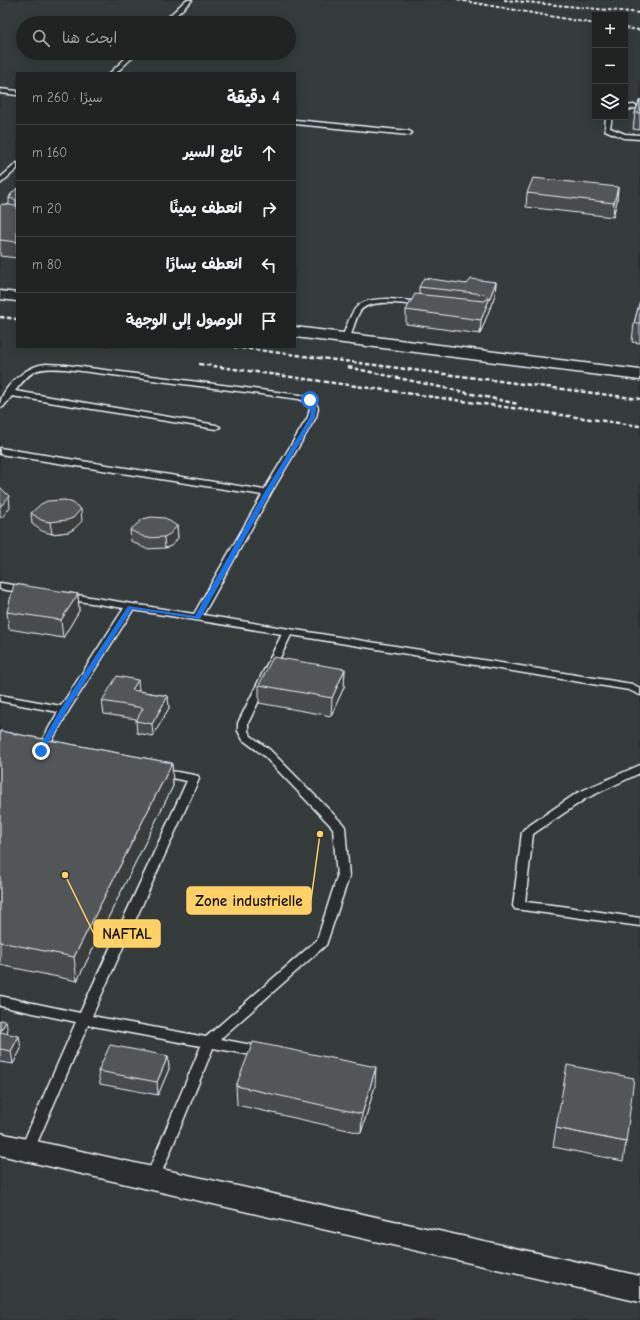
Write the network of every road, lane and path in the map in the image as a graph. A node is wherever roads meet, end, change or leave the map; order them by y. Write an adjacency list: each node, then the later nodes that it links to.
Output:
1 (189, 0): 2 (lane)
2 (172, 16)
3 (127, 60): 4 (lane)
4 (114, 72)
5 (0, 91): 6 (lane)
6 (16, 93)
7 (634, 107): 8 (lane)
8 (628, 108)
9 (608, 120): 12 (lane)
10 (296, 122): 11 (lane)
11 (409, 133)
12 (640, 137)
13 (16, 166): 14 (lane)
14 (4, 174): 15 (lane)
15 (0, 182)
16 (0, 296): 17 (street)
17 (16, 297)
18 (431, 305): 20 (lane)
19 (296, 332): 20 (street)
20 (346, 338): 21 (street)
21 (640, 375)
22 (11, 393): 23 (lane); 24 (lane); 26 (lane)
23 (0, 405)
24 (216, 427)
25 (0, 451): 26 (lane)
26 (267, 493): 31 (lane)
27 (0, 586): 28 (lane)
28 (38, 592)
29 (54, 594): 30 (lane)
30 (130, 607): 31 (lane); 35 (lane)
31 (197, 618): 32 (lane)
32 (287, 633): 33 (lane); 44 (lane)
33 (640, 692)
34 (0, 698): 35 (lane)
35 (64, 710): 37 (lane)
36 (27, 748): 37 (lane)
37 (41, 751): 38 (lane)
38 (56, 754)
39 (640, 768): 41 (lane)
40 (148, 771): 43 (lane)
41 (640, 922)
42 (0, 1001): 43 (lane)
43 (84, 1019): 44 (lane); 47 (lane)
44 (209, 1042): 45 (lane); 48 (lane)
45 (271, 1053)
46 (0, 1144): 47 (street)
47 (27, 1150): 48 (street)
48 (152, 1179): 49 (street)
49 (640, 1289)

